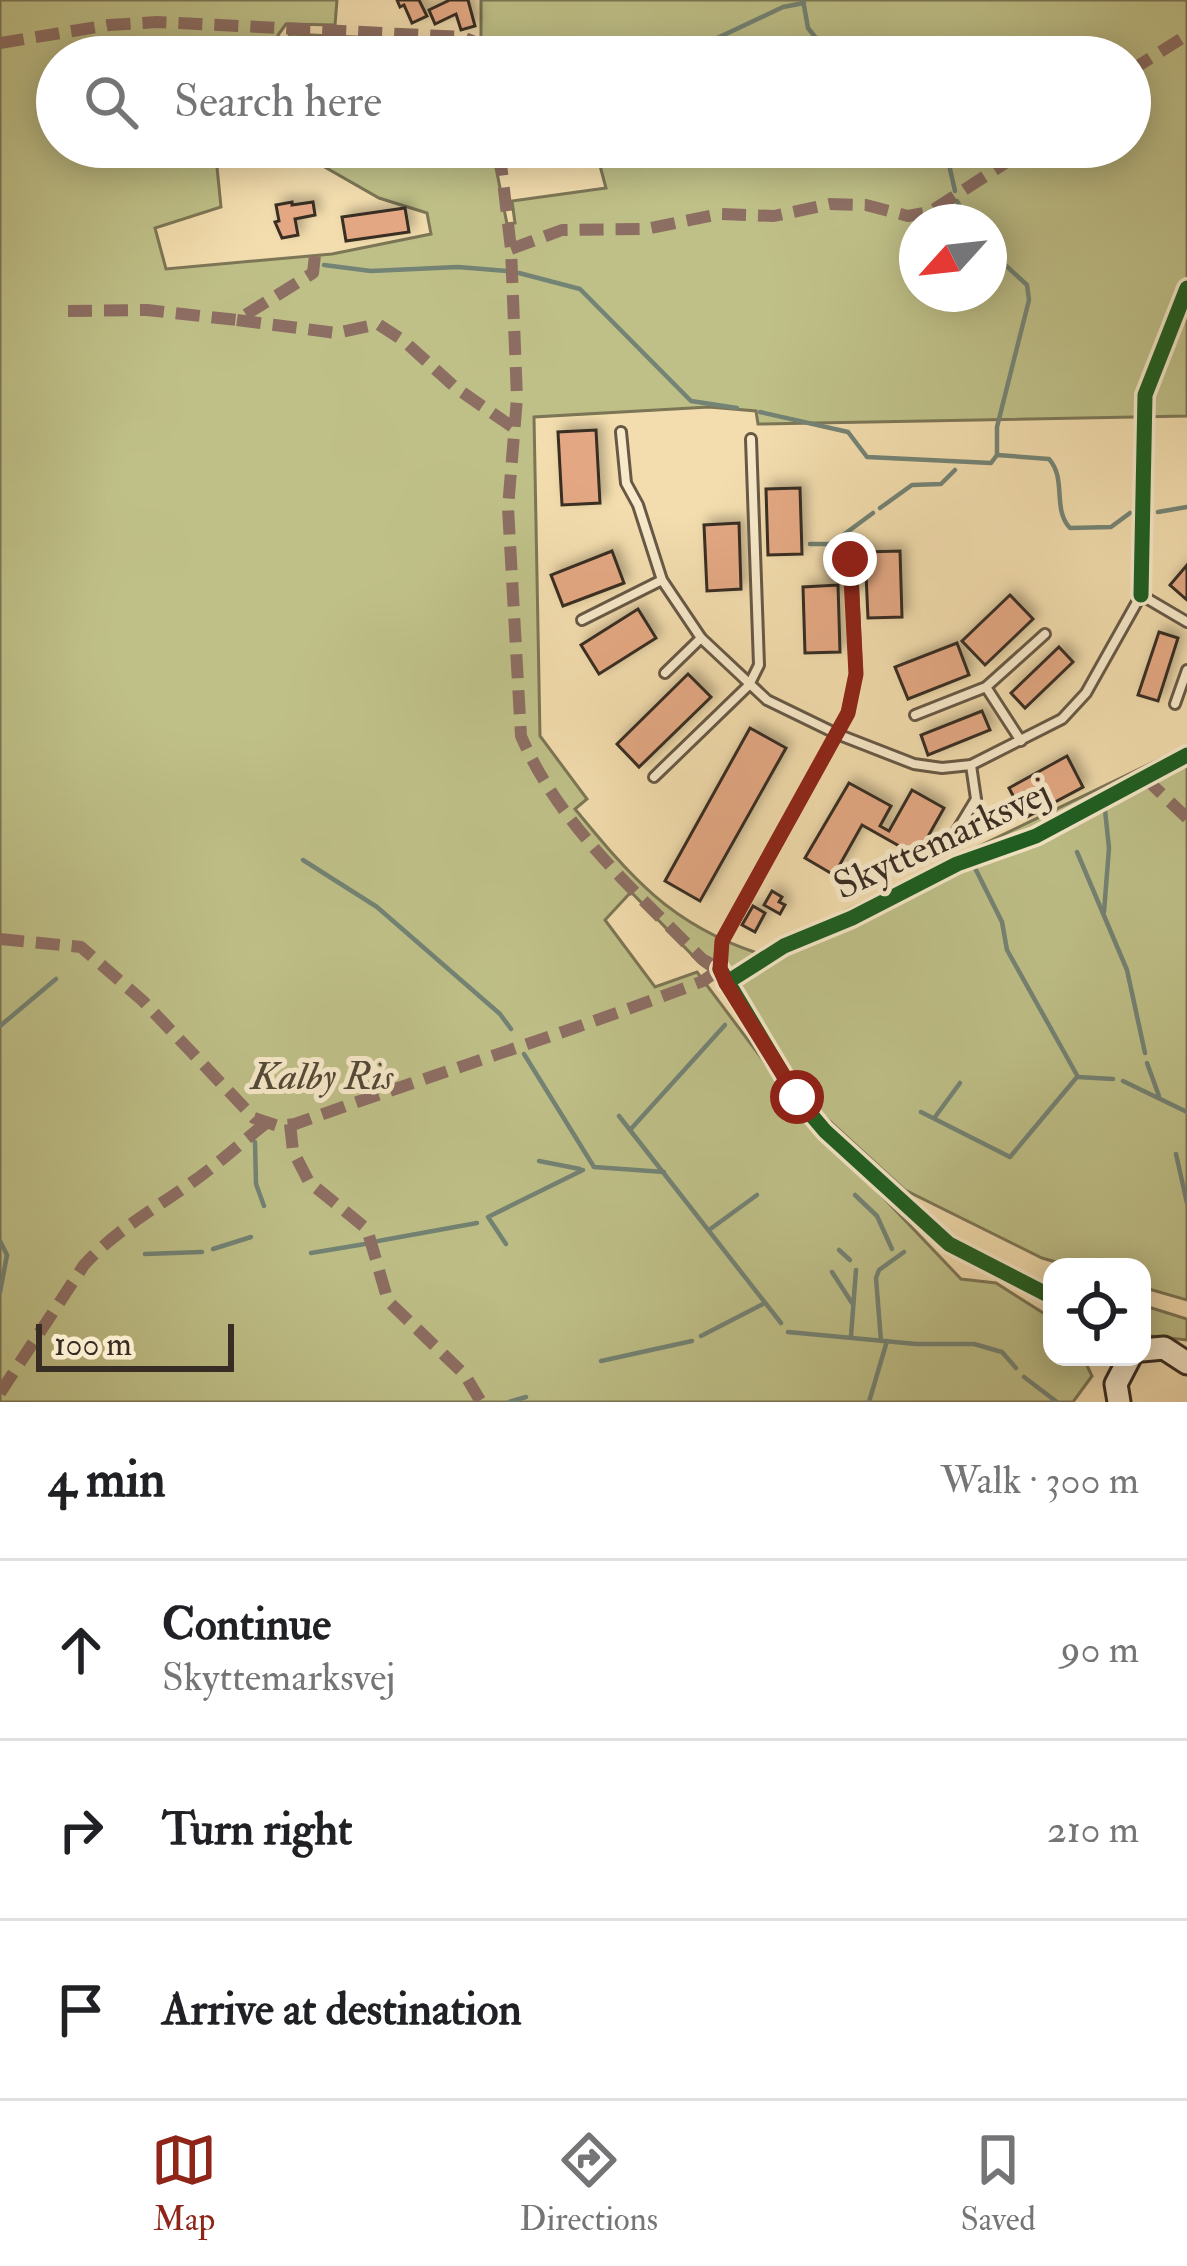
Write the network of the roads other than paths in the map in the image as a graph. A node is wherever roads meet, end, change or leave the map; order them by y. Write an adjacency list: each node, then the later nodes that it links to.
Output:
1 (1187, 288): 6 (street)
2 (621, 432): 5 (lane)
3 (751, 439): 13 (lane)
4 (850, 559): 17 (lane)
5 (662, 580): 7 (lane); 10 (lane)
6 (1141, 595): 8 (lane); 18 (lane)
7 (582, 620)
8 (1187, 622)
9 (1045, 634): 14 (lane)
10 (701, 638): 12 (lane); 13 (lane)
11 (1187, 670): 15 (lane)
12 (664, 673)
13 (749, 685): 17 (lane); 21 (lane)
14 (986, 687): 16 (lane); 18 (lane)
15 (1175, 704)
16 (915, 715)
17 (838, 734): 20 (lane); 23 (lane)
18 (1021, 741): 20 (lane)
19 (1187, 754): 23 (street, Skyttemarksvej)
20 (971, 765): 22 (lane)
21 (654, 777)
22 (950, 842)
23 (723, 976): 24 (street)
24 (1043, 1292)
25 (1151, 1349): 26 (main road)
26 (1184, 1355)

